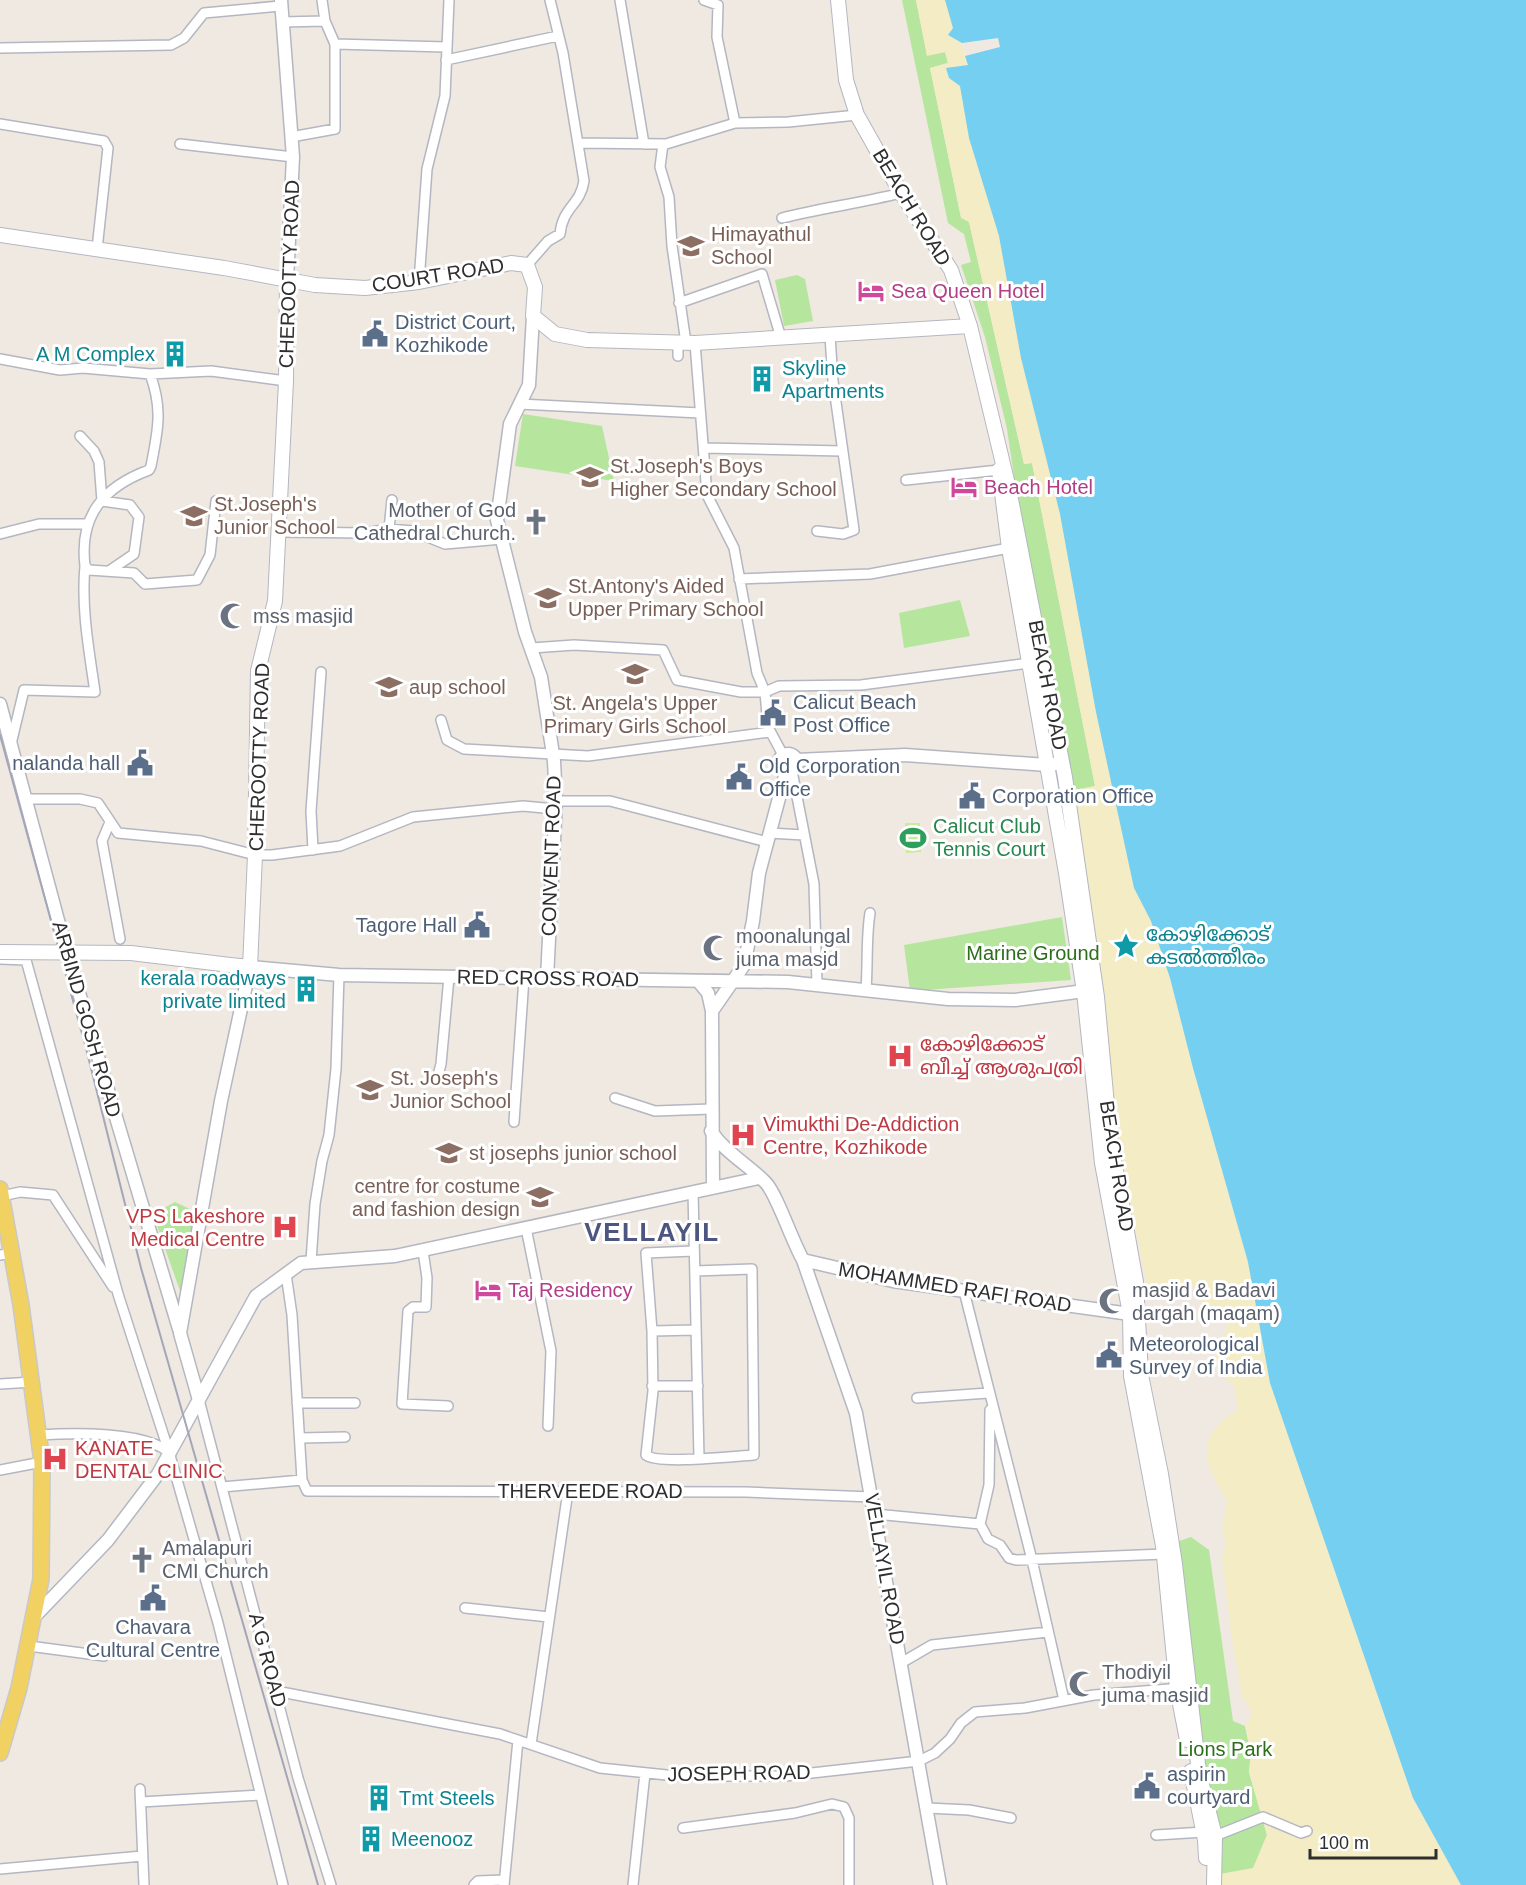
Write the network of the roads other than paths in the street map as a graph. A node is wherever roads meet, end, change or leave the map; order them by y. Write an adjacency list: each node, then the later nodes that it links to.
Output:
1 (322, 0): 8 (street)
2 (449, 0): 12 (street)
3 (549, 0): 10 (street)
4 (620, 0): 21 (street)
5 (704, 0): 16 (street)
6 (838, 0): 15 (main road, BEACH ROAD)
7 (280, 3): 9 (street, CHEROOTTY ROAD); 13 (street)
8 (325, 21): 9 (street); 11 (street)
9 (282, 22): 18 (street, CHEROOTTY ROAD)
10 (558, 36): 14 (street); 19 (street)
11 (335, 44): 12 (street); 18 (street)
12 (446, 47): 14 (street)
13 (0, 48)
14 (446, 60): 30 (street)
15 (857, 115): 16 (street); 24 (main road, BEACH ROAD)
16 (735, 123): 22 (street)
17 (0, 124): 27 (street)
18 (291, 137): 23 (street, CHEROOTTY ROAD)
19 (579, 143): 21 (street); 28 (street)
20 (180, 144): 23 (street)
21 (644, 144): 22 (street)
22 (663, 144): 31 (street)
23 (293, 157): 29 (street, CHEROOTTY ROAD)
24 (901, 193): 25 (street); 33 (main road, BEACH ROAD)
25 (782, 218)
26 (0, 235): 27 (main road, COURT ROAD)
27 (96, 249): 29 (main road, COURT ROAD)
28 (527, 265): 30 (main road, COURT ROAD); 32 (main road, COURT ROAD)
29 (287, 280): 30 (main road, COURT ROAD); 39 (main road, CHEROOTTY ROAD)
30 (419, 282)
31 (679, 303): 35 (street); 36 (street)
32 (533, 316): 36 (main road); 40 (street, CONVENT ROAD)
33 (970, 326): 34 (main road); 44 (main road, BEACH ROAD)
34 (830, 336): 35 (main road); 45 (street)
35 (782, 338): 36 (main road)
36 (684, 346): 41 (street)
37 (0, 359): 38 (street)
38 (150, 374): 39 (street); 49 (street)
39 (286, 381): 54 (main road, CHEROOTTY ROAD)
40 (519, 404): 41 (street); 56 (street, CONVENT ROAD)
41 (700, 413): 43 (street)
42 (80, 436): 49 (street)
43 (705, 448): 45 (street); 60 (street)
44 (998, 450): 46 (main road, BEACH ROAD); 71 (main road, BEACH ROAD)
45 (842, 451): 53 (street)
46 (999, 470): 47 (street); 57 (main road, BEACH ROAD)
47 (906, 480)
48 (392, 500): 52 (street)
49 (102, 501): 51 (street); 59 (street)
50 (216, 501): 59 (street)
51 (86, 524): 55 (street); 58 (street)
52 (389, 529): 54 (street); 56 (street)
53 (817, 531)
54 (279, 532): 80 (main road, CHEROOTTY ROAD)
55 (0, 534)
56 (502, 539): 61 (street, CONVENT ROAD)
57 (1008, 548): 60 (street); 62 (main road, BEACH ROAD)
58 (85, 566): 59 (street); 68 (street)
59 (109, 571)
60 (739, 579): 64 (street)
61 (532, 648): 64 (street); 69 (street, CONVENT ROAD)
62 (1030, 663): 64 (street); 72 (main road, BEACH ROAD)
63 (321, 672): 79 (street)
64 (765, 692): 67 (street)
65 (0, 704): 68 (street, ARBIND GOSH ROAD)
66 (441, 720): 69 (street)
67 (770, 732): 69 (street); 70 (street)
68 (11, 744): 74 (street, ARBIND GOSH ROAD)
69 (553, 755): 75 (street, CONVENT ROAD)
70 (783, 755): 73 (street)
71 (1063, 763): 72 (street); 94 (main road, BEACH ROAD)
72 (1047, 765): 73 (street); 94 (main road, BEACH ROAD)
73 (791, 768): 77 (street); 78 (street)
74 (26, 799): 76 (street); 118 (street, ARBIND GOSH ROAD)
75 (556, 805): 78 (street); 79 (street); 89 (street, CONVENT ROAD)
76 (110, 822): 80 (street); 82 (street)
77 (804, 835): 78 (street); 92 (street)
78 (768, 837): 91 (street)
79 (313, 850): 80 (street)
80 (255, 855): 85 (main road, CHEROOTTY ROAD)
81 (870, 913): 93 (street)
82 (120, 939)
83 (0, 952): 85 (main road, RED CROSS ROAD, bridge)
84 (0, 959): 114 (street)
85 (250, 967): 86 (street, RED CROSS ROAD); 118 (street, CHEROOTTY ROAD)
86 (339, 975): 87 (street, RED CROSS ROAD); 110 (street)
87 (449, 977): 88 (street, RED CROSS ROAD); 96 (street)
88 (524, 978): 89 (street, RED CROSS ROAD); 99 (street)
89 (547, 978): 90 (street, RED CROSS ROAD)
90 (698, 981): 91 (street, RED CROSS ROAD); 95 (street)
91 (734, 982): 92 (street, RED CROSS ROAD); 95 (street)
92 (817, 984): 93 (street, RED CROSS ROAD)
93 (866, 989): 94 (street, RED CROSS ROAD)
94 (1090, 990): 115 (main road, BEACH ROAD); 152 (main road, BEACH ROAD)
95 (712, 1011): 98 (street)
96 (437, 1079)
97 (615, 1098): 98 (street)
98 (711, 1109): 100 (street)
99 (513, 1122)
100 (711, 1131): 101 (street); 102 (street)
101 (759, 1178): 102 (street); 109 (street)
102 (713, 1187): 103 (street)
103 (693, 1191): 105 (street); 107 (street)
104 (1, 1192): 108 (main road); 114 (street)
105 (526, 1228): 106 (street); 129 (street)
106 (423, 1251): 110 (street); 128 (street)
107 (694, 1251): 111 (street); 117 (street)
108 (7, 1254): 119 (main road)
109 (803, 1260): 113 (street, MOHAMMED RAFI ROAD); 140 (street, VELLAYIL ROAD)
110 (311, 1261): 112 (street)
111 (695, 1271): 116 (street); 134 (street)
112 (286, 1274): 125 (street); 126 (street)
113 (964, 1291): 115 (street, MOHAMMED RAFI ROAD); 123 (street)
114 (118, 1294): 133 (street)
115 (1130, 1314): 143 (main road, BEACH ROAD)
116 (696, 1330): 117 (street); 122 (street)
117 (652, 1331): 121 (street)
118 (180, 1333): 125 (street, CHEROOTTY ROAD)
119 (33, 1382): 120 (street); 130 (main road)
120 (0, 1384)
121 (652, 1386): 122 (street); 134 (street)
122 (698, 1386): 134 (street)
123 (989, 1396): 124 (street); 142 (street); 144 (street)
124 (917, 1398)
125 (199, 1400): 133 (street); 138 (street, A G ROAD)
126 (297, 1403): 127 (street); 132 (street)
127 (355, 1403)
128 (448, 1407)
129 (548, 1426)
130 (39, 1435): 133 (street); 135 (main road)
131 (345, 1437): 132 (street)
132 (301, 1438): 137 (street)
133 (169, 1452): 146 (street); 161 (street)
134 (699, 1458)
135 (42, 1462): 136 (street); 146 (main road)
136 (0, 1470)
137 (302, 1480): 138 (street); 139 (street, THERVEEDE ROAD)
138 (222, 1487): 153 (street, A G ROAD)
139 (567, 1491): 140 (street, THERVEEDE ROAD); 147 (street)
140 (872, 1497): 141 (street, VELLAYIL ROAD)
141 (875, 1514): 142 (street); 151 (street, VELLAYIL ROAD)
142 (980, 1524): 144 (street)
143 (1164, 1554): 144 (street); 152 (main road, BEACH ROAD)
144 (1032, 1560): 148 (street)
145 (465, 1608): 147 (street)
146 (36, 1615): 149 (main road)
147 (549, 1617): 156 (street)
148 (1048, 1632): 151 (street); 154 (street)
149 (29, 1646): 150 (street); 157 (main road)
150 (104, 1656)
151 (901, 1663): 158 (street, VELLAYIL ROAD)
152 (1183, 1687): 154 (street, JOSEPH ROAD); 167 (main road, BEACH ROAD)
153 (276, 1691): 155 (street, JOSEPH ROAD); 174 (street, A G ROAD)
154 (1064, 1700): 158 (street, JOSEPH ROAD)
155 (519, 1740): 156 (street, JOSEPH ROAD); 171 (street)
156 (531, 1744): 159 (street, JOSEPH ROAD)
157 (0, 1753)
158 (920, 1761): 159 (street, JOSEPH ROAD); 163 (street, VELLAYIL ROAD)
159 (645, 1773): 176 (street)
160 (140, 1790): 162 (street)
161 (260, 1795): 162 (street); 173 (street)
162 (141, 1802): 169 (street)
163 (927, 1808): 164 (street); 178 (street, VELLAYIL ROAD)
164 (1011, 1818)
165 (683, 1828): 177 (street)
166 (1307, 1832): 167 (street)
167 (1209, 1834): 168 (street); 179 (main road, BEACH ROAD); 180 (main road, BEACH ROAD)
168 (1156, 1835)
169 (142, 1856): 170 (street); 172 (street)
170 (0, 1869)
171 (504, 1882): 175 (street)
172 (144, 1885)
173 (283, 1885)
174 (331, 1885)
175 (474, 1885)
176 (633, 1885)
177 (849, 1885)
178 (940, 1885)
179 (1207, 1885)
180 (1214, 1885)

